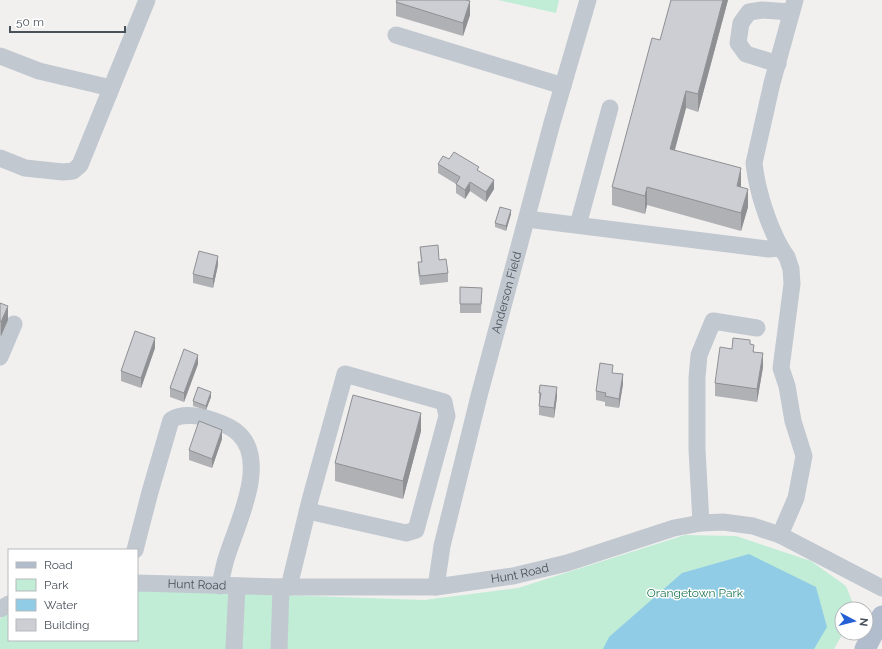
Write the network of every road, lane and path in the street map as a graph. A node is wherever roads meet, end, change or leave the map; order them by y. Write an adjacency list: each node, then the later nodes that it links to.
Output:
1 (147, 0): 8 (street)
2 (588, 0): 7 (street, Anderson Field)
3 (793, 6): 6 (street); 6 (street)
4 (396, 35): 7 (street)
5 (0, 56): 8 (street)
6 (778, 64): 13 (street)
7 (563, 86): 11 (street, Anderson Field)
8 (112, 88): 10 (street)
9 (610, 108): 12 (street)
10 (0, 158)
11 (527, 219): 12 (street); 24 (street, Anderson Field)
12 (578, 226): 13 (street)
13 (781, 248): 19 (street)
14 (14, 324): 16 (street)
15 (757, 328): 18 (street)
16 (0, 357)
17 (308, 511): 17 (street); 23 (street)
18 (701, 523): 19 (street, Hunt Road); 24 (street, Hunt Road)
19 (780, 535): 25 (street, Hunt Road)
20 (135, 549): 22 (street)
21 (138, 583): 22 (street, Hunt Road)
22 (228, 586): 23 (street, Hunt Road); 27 (street)
23 (285, 587): 24 (street, Hunt Road); 28 (street)
24 (436, 587)
25 (882, 588)
26 (882, 616): 29 (main road)
27 (234, 649)
28 (279, 649)
29 (865, 649)

